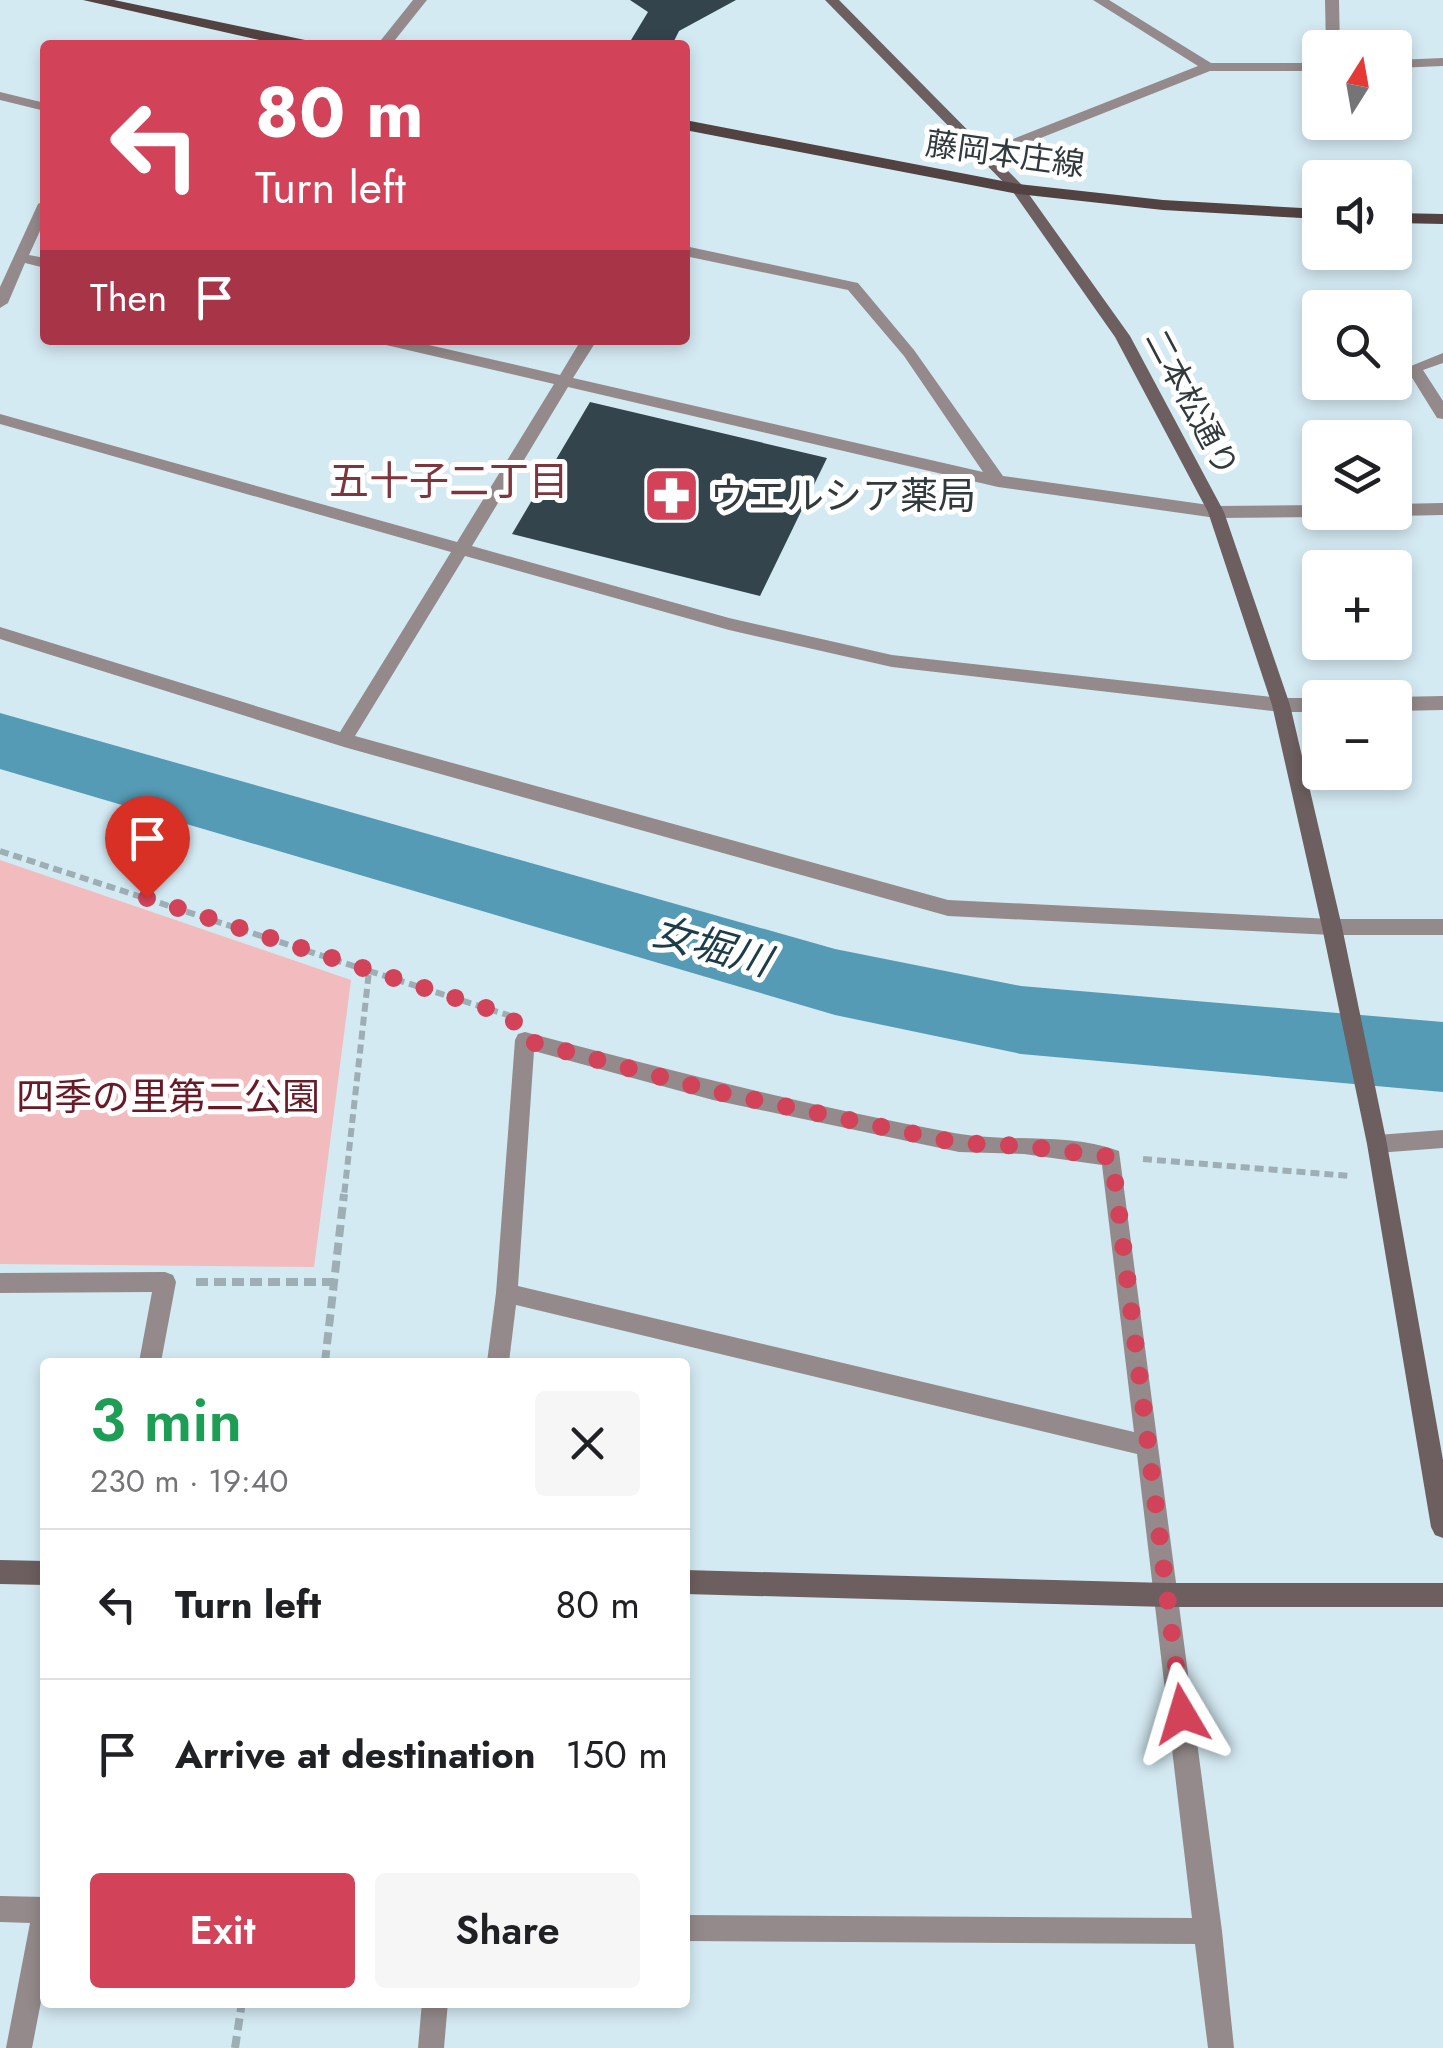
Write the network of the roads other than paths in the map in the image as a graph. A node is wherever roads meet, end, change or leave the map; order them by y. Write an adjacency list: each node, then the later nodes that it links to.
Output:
1 (91, 0): 7 (main road)
2 (420, 0): 8 (street)
3 (832, 0): 16 (street, 二本松通り)
4 (1100, 0): 11 (street)
5 (1332, 0): 6 (street)
6 (1333, 30)
7 (281, 40)
8 (388, 40)
9 (1443, 62): 10 (street)
10 (1412, 63)
11 (1208, 67): 12 (street); 16 (street)
12 (1302, 67)
13 (0, 96): 14 (street)
14 (40, 105)
15 (690, 126): 17 (main road, 藤岡本庄線)
16 (984, 155): 17 (street, 二本松通り)
17 (1018, 190): 18 (main road, 藤岡本庄線); 36 (street, 二本松通り)
18 (1302, 213)
19 (40, 215): 23 (street)
20 (1412, 218): 21 (main road)
21 (1443, 218)
22 (690, 252): 32 (street)
23 (21, 258): 24 (street); 25 (street)
24 (40, 262)
25 (0, 304)
26 (408, 345): 29 (street)
27 (586, 345): 29 (street)
28 (1443, 358): 30 (street)
29 (564, 380): 32 (street); 37 (street)
30 (1443, 414)
31 (0, 419): 37 (street)
32 (998, 481): 36 (street)
33 (1443, 509): 34 (street)
34 (1412, 510)
35 (1302, 511): 36 (street)
36 (1216, 512): 41 (street, 二本松通り)
37 (460, 550): 41 (street); 43 (street)
38 (0, 633): 43 (street)
39 (1412, 704): 40 (street)
40 (1443, 704)
41 (1281, 705): 42 (street); 44 (street, 二本松通り)
42 (1302, 705)
43 (344, 740): 44 (street)
44 (1332, 927): 45 (street); 46 (street, 二本松通り)
45 (1443, 927)
46 (1374, 1137): 47 (street); 53 (street, 二本松通り)
47 (1443, 1139)
48 (0, 1282): 50 (street)
49 (507, 1293): 51 (street); 52 (street); 52 (street)
50 (151, 1358)
51 (499, 1358)
52 (1148, 1446): 57 (street)
53 (1443, 1527)
54 (0, 1572): 55 (street)
55 (40, 1573)
56 (690, 1582): 57 (street)
57 (1167, 1595): 58 (street); 62 (street)
58 (1443, 1595)
59 (0, 1909): 60 (street)
60 (40, 1911)
61 (690, 1928): 62 (street)
62 (1210, 1932): 67 (street)
63 (40, 1938): 65 (street)
64 (434, 2008): 66 (street)
65 (20, 2048)
66 (431, 2048)
67 (1221, 2048)

